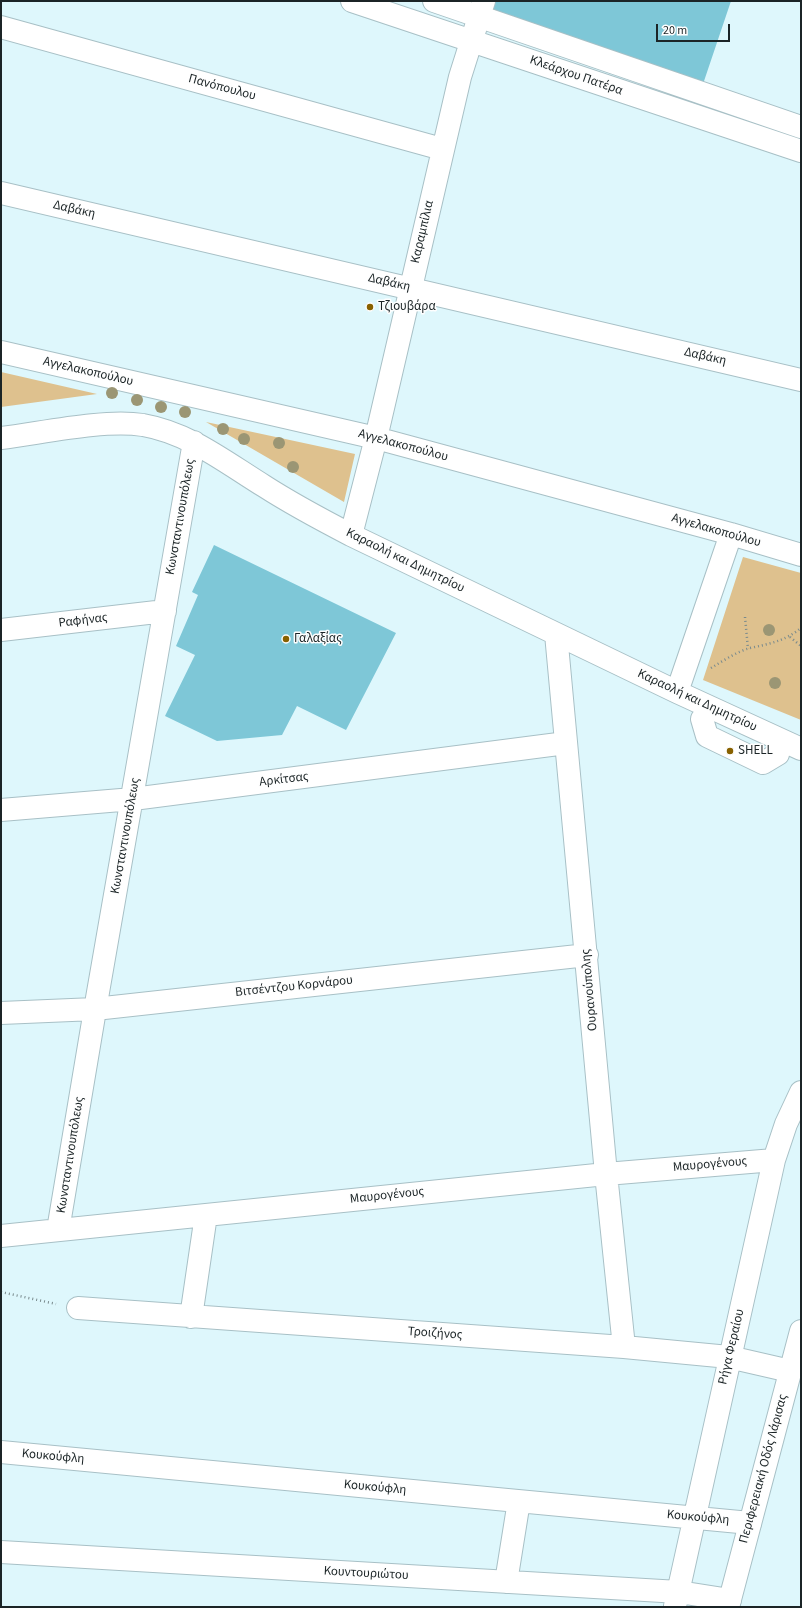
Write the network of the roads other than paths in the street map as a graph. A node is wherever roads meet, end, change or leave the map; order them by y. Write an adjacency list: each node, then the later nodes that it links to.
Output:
1 (352, 1): 5 (main road, Κλεάρχου Πατέρα)
2 (434, 1): 3 (main road, Κλεάρχου Πατέρα)
3 (481, 9): 5 (main road, Καραμπίλια); 6 (main road, Κλεάρχου Πατέρα)
4 (1, 27): 7 (main road, Πανόπουλου)
5 (470, 40): 7 (main road, Καραμπίλια); 8 (main road, Κλεάρχου Πατέρα)
6 (801, 127)
7 (442, 149): 10 (main road, Καραμπίλια)
8 (801, 151)
9 (1, 193): 10 (main road, Δαβάκη)
10 (410, 288): 12 (main road, Δαβάκη); 14 (main road, Καραμπίλια)
11 (1, 352): 14 (main road, Αγγελακοπούλου)
12 (801, 380)
13 (1, 438): 15 (main road, Καραολή και Δημητρίου)
14 (376, 438): 16 (main road, Αγγελακοπούλου); 17 (main road, Καραμπίλια)
15 (194, 442): 17 (main road, Καραολή και Δημητρίου); 19 (main road, Κωνσταντινουπόλεως)
16 (731, 534): 18 (main road, Αγγελακοπούλου); 22 (main road)
17 (351, 535): 21 (main road, Καραολή και Δημητρίου)
18 (801, 555)
19 (165, 611): 20 (main road, Ραφήνας); 27 (main road, Κωνσταντινουπόλεως)
20 (1, 630)
21 (556, 634): 22 (main road, Καραολή και Δημητρίου); 24 (main road, Ουρανούπολης)
22 (677, 692): 25 (main road, Καραολή και Δημητρίου)
23 (702, 718): 26 (main road)
24 (566, 743): 27 (main road, Αρκίτσας); 29 (main road, Ουρανούπολης)
25 (801, 749)
26 (778, 754)
27 (133, 799): 28 (main road, Αρκίτσας); 30 (main road, Κωνσταντινουπόλεως)
28 (1, 810)
29 (587, 955): 30 (main road, Βιτσέντζου Κορνάρου); 34 (main road, Ουρανούπολης)
30 (95, 1009): 31 (main road, Βιτσέντζου Κορνάρου); 36 (main road, Κωνσταντινουπόλεως)
31 (1, 1013)
32 (801, 1092): 33 (main road, Ρήγα Φεραίου)
33 (774, 1160): 34 (main road, Μαυρογένους); 42 (main road, Ρήγα Φεραίου)
34 (606, 1174): 35 (main road, Μαυρογένους); 41 (main road, Ουρανούπολης)
35 (206, 1215): 36 (main road, Μαυρογένους); 39 (main road)
36 (58, 1230): 37 (main road, Μαυρογένους)
37 (1, 1236)
38 (78, 1308): 39 (main road, Τρoιζήνος)
39 (191, 1317): 41 (main road, Τρoιζήνος)
40 (801, 1331): 43 (main road, Περιφερειακή Οδός Λάρισας)
41 (624, 1347): 42 (main road, Τρoιζήνος)
42 (729, 1357): 43 (main road, Τρoιζήνος); 46 (main road, Ρήγα Φεραίου)
43 (790, 1371): 47 (main road, Περιφερειακή Οδός Λάρισας)
44 (1, 1452): 45 (main road, Κουκούφλη)
45 (519, 1501): 46 (main road, Κουκούφλη); 49 (main road)
46 (695, 1518): 47 (main road, Κουκούφλη); 50 (main road, Ρήγα Φεραίου)
47 (750, 1523): 51 (main road, Περιφερειακή Οδός Λάρισας)
48 (1, 1552): 49 (main road, Κουντουριώτου)
49 (506, 1582): 50 (main road, Κουντουριώτου)
50 (677, 1600): 51 (main road, Κουντουριώτου)
51 (729, 1603)

